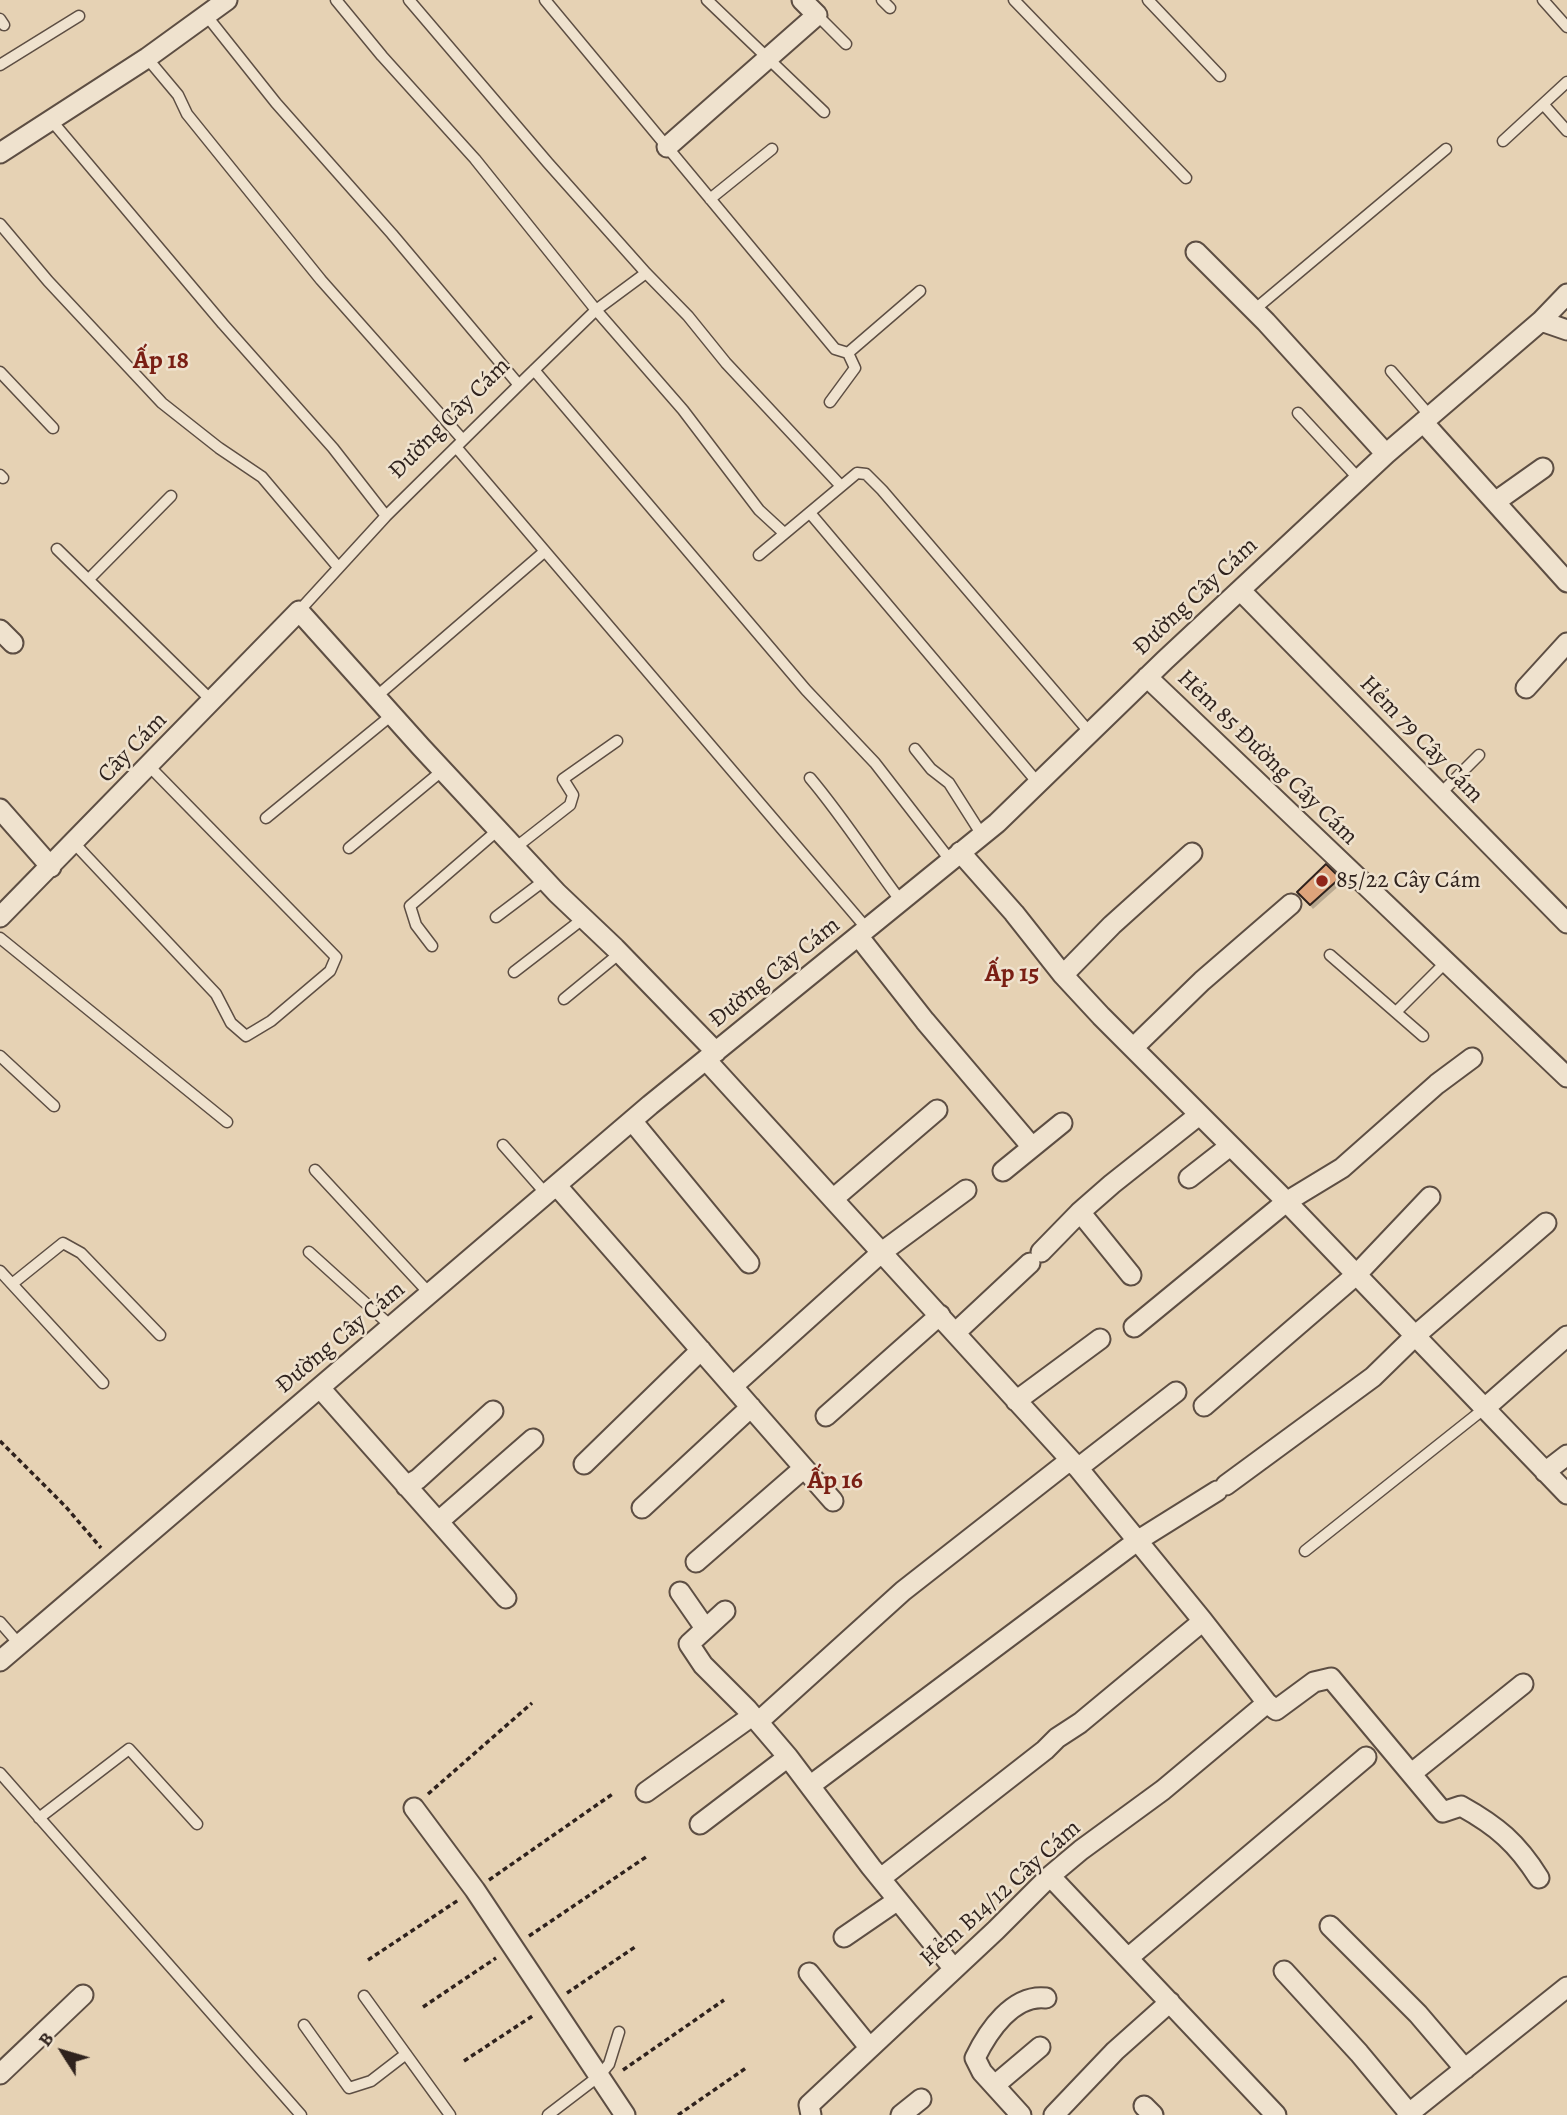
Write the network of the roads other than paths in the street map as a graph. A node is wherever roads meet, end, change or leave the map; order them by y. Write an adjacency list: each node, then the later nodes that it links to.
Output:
1 (227, 0): 10 (street)
2 (336, 0): 36 (lane)
3 (409, 0): 33 (lane)
4 (545, 0): 26 (lane)
5 (707, 0): 16 (lane)
6 (802, 0): 12 (street)
7 (1014, 0): 29 (lane)
8 (1148, 0): 18 (lane)
9 (1543, 0): 13 (lane)
10 (206, 15): 15 (street); 44 (lane)
11 (79, 16): 17 (lane)
12 (817, 16): 14 (lane); 16 (street)
13 (1567, 27)
14 (846, 44)
15 (147, 58): 22 (street); 49 (lane)
16 (767, 59): 21 (lane); 26 (street)
17 (0, 65)
18 (1220, 76)
19 (1567, 82): 20 (lane)
20 (1543, 104): 23 (lane); 24 (lane)
21 (824, 112)
22 (51, 120): 25 (street); 57 (lane)
23 (1567, 131)
24 (1503, 141)
25 (3, 144)
26 (667, 146): 30 (lane)
27 (772, 149): 30 (lane)
28 (1446, 149): 37 (lane)
29 (1186, 178)
30 (710, 199): 40 (lane)
31 (0, 224): 62 (lane)
32 (1196, 252): 37 (street)
33 (646, 274): 36 (lane, Đường Cây Cám); 53 (lane)
34 (920, 291): 40 (lane)
35 (1567, 294): 38 (street, Đường Cây Cám)
36 (596, 310): 41 (lane, Đường Cây Cám); 58 (lane)
37 (1254, 310): 50 (street)
38 (1542, 321): 39 (street); 47 (street, Đường Cây Cám)
39 (1567, 330)
40 (848, 353): 45 (lane)
41 (534, 370): 44 (lane, Đường Cây Cám); 90 (lane)
42 (1391, 371): 47 (lane)
43 (0, 372): 48 (lane)
44 (519, 385): 49 (lane, Đường Cây Cám)
45 (830, 401)
46 (1298, 413): 52 (lane)
47 (1427, 419): 50 (street, Đường Cây Cám); 55 (street)
48 (53, 428)
49 (460, 443): 57 (lane, Đường Cây Cám); 60 (lane)
50 (1386, 454): 52 (street, Đường Cây Cám)
51 (1543, 468): 55 (street)
52 (1359, 479): 65 (street, Đường Cây Cám)
53 (841, 486): 56 (lane); 73 (lane)
54 (171, 496): 63 (lane)
55 (1495, 502): 64 (street)
56 (810, 513): 58 (lane); 80 (lane)
57 (386, 516): 62 (lane, Đường Cây Cám)
58 (784, 533): 61 (lane)
59 (57, 550): 63 (lane)
60 (544, 552): 70 (lane); 99 (lane)
61 (759, 555)
62 (338, 567): 66 (lane, Đường Cây Cám)
63 (89, 579): 71 (lane)
64 (1567, 582)
65 (1241, 591): 68 (street, Đường Cây Cám); 81 (street, Hẻm 79 Cây Cám)
66 (299, 611): 70 (street); 71 (street, Cây Cám)
67 (1567, 643): 69 (street)
68 (1147, 677): 73 (street, Đường Cây Cám); 104 (street, Hẻm 85 Đường Cây Cám)
69 (1526, 688)
70 (377, 696): 72 (street)
71 (212, 701): 77 (street, Cây Cám)
72 (393, 714): 78 (street); 83 (lane)
73 (1091, 734): 80 (street, Đường Cây Cám)
74 (617, 741): 88 (lane)
75 (915, 749): 85 (lane)
76 (1479, 755): 81 (lane)
77 (149, 766): 86 (street, Cây Cám); 86 (lane)
78 (443, 771): 84 (street); 87 (lane)
79 (810, 778): 93 (lane)
80 (1038, 783): 85 (street, Đường Cây Cám)
81 (1440, 794): 98 (street, Hẻm 79 Cây Cám)
82 (0, 809): 91 (street)
83 (266, 818)
84 (498, 830): 88 (street); 101 (lane)
85 (982, 835): 90 (street, Đường Cây Cám)
86 (74, 843): 91 (street, Cây Cám)
87 (349, 848)
88 (515, 848): 92 (street)
89 (1192, 853): 106 (street)
90 (955, 856): 93 (street, Đường Cây Cám); 106 (street)
91 (51, 867): 95 (street, Cây Cám)
92 (545, 880): 96 (lane); 97 (street)
93 (900, 900): 99 (street, Đường Cây Cám)
94 (1290, 904): 110 (street)
95 (0, 917)
96 (496, 917)
97 (584, 918): 102 (street); 105 (lane)
98 (1567, 923)
99 (863, 933): 112 (street, Đường Cây Cám); 123 (street)
100 (0, 938): 118 (lane)
101 (432, 946)
102 (620, 953): 107 (lane); 112 (street)
103 (1330, 955): 108 (lane)
104 (1446, 962): 108 (lane); 114 (street, Hẻm 85 Đường Cây Cám)
105 (514, 972)
106 (1063, 975): 110 (street)
107 (564, 999)
108 (1396, 1012): 109 (lane)
109 (1423, 1036)
110 (1133, 1048): 117 (street)
111 (0, 1056): 115 (lane)
112 (712, 1056): 119 (street, Đường Cây Cám); 130 (street)
113 (1472, 1058): 131 (street)
114 (1567, 1077)
115 (54, 1106)
116 (937, 1110): 130 (street)
117 (1199, 1115): 122 (street); 132 (street)
118 (227, 1122)
119 (633, 1122): 128 (street, Đường Cây Cám); 136 (street)
120 (1062, 1124): 123 (street)
121 (503, 1144): 128 (lane)
122 (1230, 1146): 126 (street); 131 (street)
123 (1032, 1147): 125 (street)
124 (315, 1170): 141 (lane)
125 (1003, 1171)
126 (1189, 1178)
127 (966, 1190): 135 (street)
128 (552, 1191): 141 (street, Đường Cây Cám); 150 (street)
129 (1430, 1198): 138 (street)
130 (833, 1199): 135 (street)
131 (1286, 1202): 138 (street); 144 (street)
132 (1080, 1212): 139 (street); 145 (street)
133 (1545, 1223): 147 (street)
134 (309, 1252): 143 (lane)
135 (882, 1252): 142 (street); 152 (street)
136 (748, 1263)
137 (0, 1271): 140 (lane)
138 (1357, 1274): 147 (street); 156 (street)
139 (1131, 1275)
140 (12, 1284): 146 (lane); 151 (lane)
141 (431, 1294): 143 (street, Đường Cây Cám)
142 (940, 1315): 145 (street); 160 (street)
143 (392, 1327): 153 (street, Đường Cây Cám)
144 (1135, 1327)
145 (955, 1333): 155 (street)
146 (160, 1335)
147 (1416, 1335): 158 (street); 172 (street)
148 (1567, 1336): 158 (street)
149 (1100, 1339): 155 (street)
150 (701, 1350): 152 (street); 163 (street)
151 (103, 1383)
152 (733, 1386): 157 (street)
153 (320, 1388): 167 (street); 181 (street, Đường Cây Cám)
154 (1176, 1392): 164 (street)
155 (1016, 1401): 164 (street)
156 (1204, 1406)
157 (751, 1407): 165 (street); 170 (street)
158 (1485, 1408): 166 (street); 173 (lane)
159 (493, 1411): 167 (street)
160 (826, 1416)
161 (533, 1439): 171 (street)
162 (1567, 1455): 166 (street)
163 (584, 1464)
164 (1073, 1465): 172 (street); 185 (street)
165 (804, 1468): 169 (street); 174 (street)
166 (1545, 1472): 168 (street)
167 (406, 1486): 171 (street)
168 (1567, 1494)
169 (832, 1501)
170 (642, 1508)
171 (439, 1521): 176 (street)
172 (1137, 1541): 178 (street); 190 (street)
173 (1305, 1551)
174 (696, 1562)
175 (680, 1592): 180 (street)
176 (506, 1598)
177 (725, 1611): 180 (street)
178 (1203, 1621): 184 (street); 197 (street)
179 (0, 1622): 181 (lane)
180 (705, 1628): 185 (street)
181 (19, 1644): 182 (street, Đường Cây Cám)
182 (0, 1661)
183 (1523, 1684): 189 (street)
184 (1267, 1703): 189 (street); 196 (street, Hẻm B14/12 Cây Cám)
185 (755, 1718): 186 (street); 191 (street)
186 (788, 1757): 190 (street); 195 (street)
187 (1366, 1757): 202 (street)
188 (0, 1773): 193 (lane)
189 (1412, 1773): 198 (street)
190 (811, 1785): 197 (street)
191 (646, 1792)
192 (414, 1808): 218 (street)
193 (39, 1818): 194 (lane); 223 (lane)
194 (197, 1824)
195 (699, 1824)
196 (1050, 1876): 202 (street); 203 (street, Hẻm B14/12 Cây Cám)
197 (880, 1878): 199 (street)
198 (1539, 1878)
199 (898, 1900): 201 (street); 203 (street)
200 (1330, 1926): 216 (street)
201 (844, 1937)
202 (1128, 1958): 210 (street)
203 (954, 1969): 213 (street, Hẻm B14/12 Cây Cám)
204 (1284, 1971): 222 (street)
205 (809, 1973): 213 (street)
206 (1567, 1987): 216 (street)
207 (83, 1995): 217 (street)
208 (364, 1996): 215 (lane)
209 (1046, 1998): 219 (street)
210 (1170, 2002): 229 (street); 230 (street)
211 (304, 2025): 215 (lane)
212 (619, 2032): 218 (lane)
213 (869, 2047): 221 (street, Hẻm B14/12 Cây Cám)
214 (1040, 2047): 219 (street)
215 (406, 2054): 224 (lane)
216 (1465, 2069): 222 (street)
217 (0, 2074)
218 (601, 2079): 225 (lane); 226 (street)
219 (995, 2085): 228 (street)
220 (922, 2099): 227 (street)
221 (810, 2110)
222 (1408, 2114)
223 (301, 2115)
224 (450, 2115)
225 (548, 2115)
226 (625, 2115)
227 (901, 2115)
228 (1021, 2115)
229 (1054, 2115)
230 (1276, 2115)

